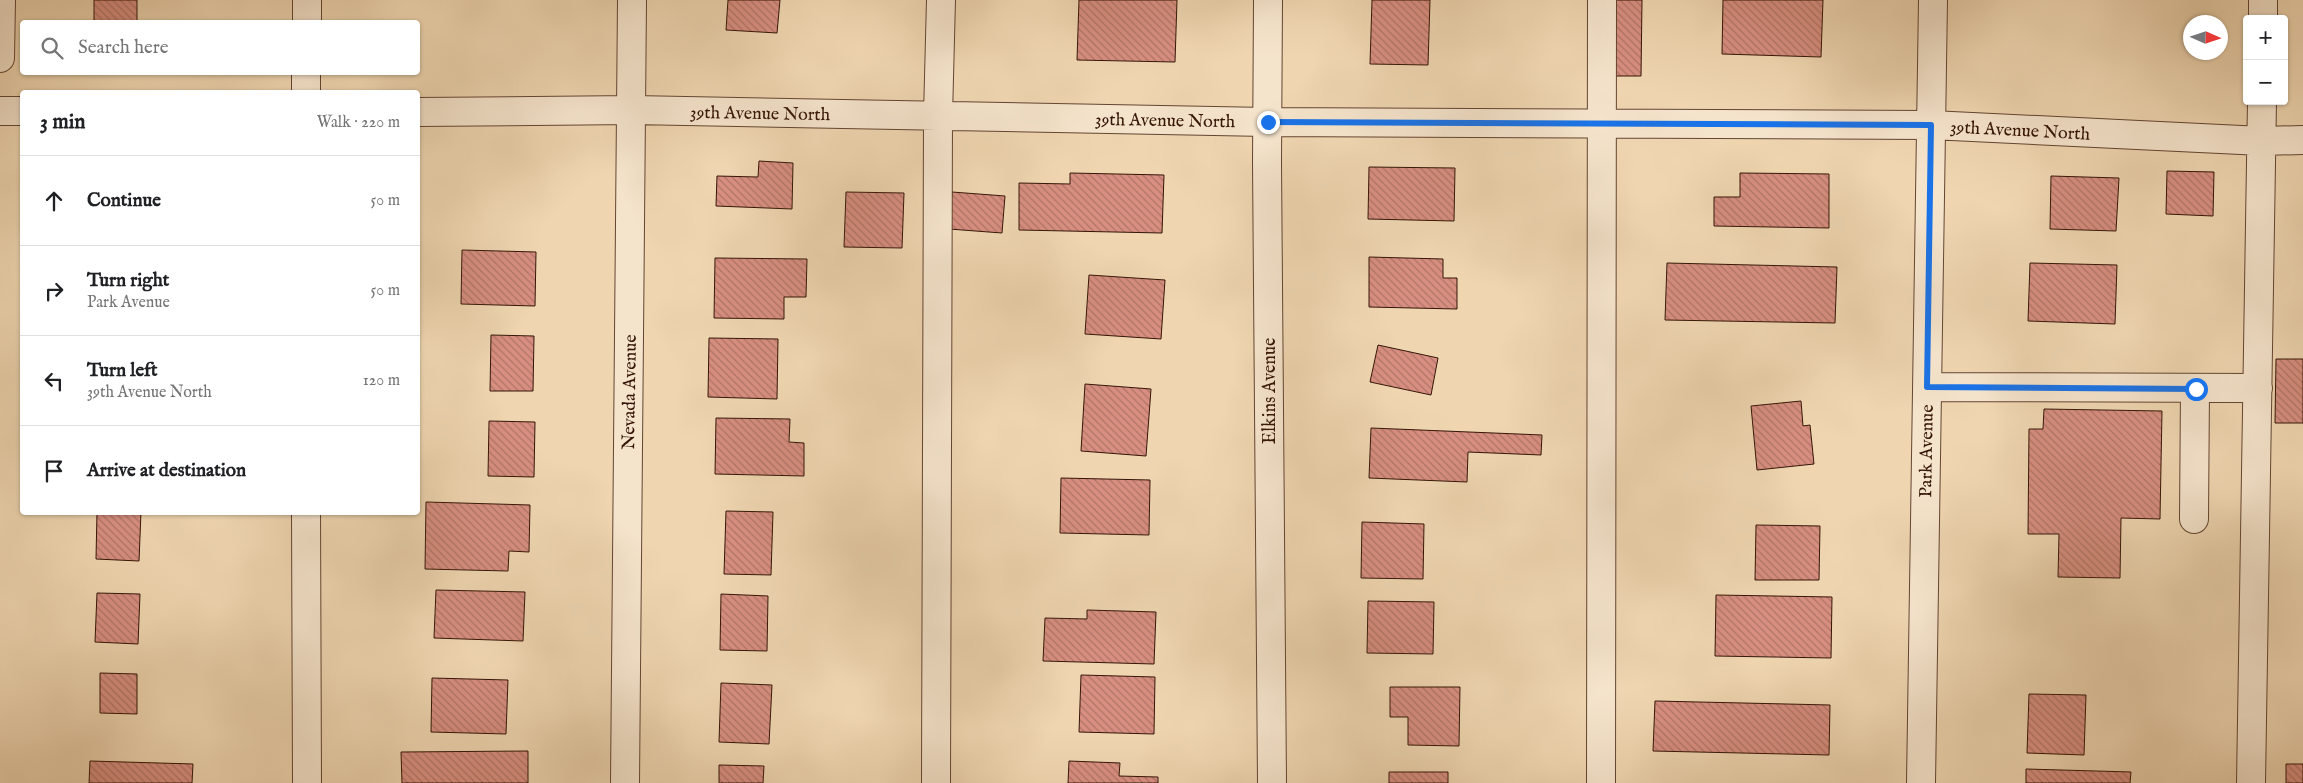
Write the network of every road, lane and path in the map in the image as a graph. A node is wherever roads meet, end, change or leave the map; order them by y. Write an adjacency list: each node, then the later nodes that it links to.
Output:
1 (1, 0): 11 (street)
2 (307, 0): 10 (street)
3 (632, 0): 15 (street, Nevada Avenue)
4 (941, 0): 19 (street)
5 (1268, 0): 20 (street, Elkins Avenue)
6 (1602, 0): 21 (street)
7 (1933, 0): 22 (street, Park Avenue)
8 (2263, 0): 9 (street)
9 (2263, 15)
10 (307, 20)
11 (0, 58)
12 (306, 75): 13 (street)
13 (306, 90)
14 (2262, 105): 24 (street)
15 (633, 110): 18 (street, 39th Avenue North); 19 (street, 39th Avenue North); 31 (street, Nevada Avenue)
16 (0, 111): 17 (street)
17 (20, 111)
18 (420, 112)
19 (938, 116): 20 (street, 39th Avenue North); 32 (street)
20 (1268, 122): 21 (street, 39th Avenue North); 33 (street, Elkins Avenue)
21 (1600, 123): 22 (street, 39th Avenue North); 34 (street)
22 (1931, 125): 24 (street, 39th Avenue North); 25 (street, Park Avenue)
23 (2303, 140): 24 (street, 39th Avenue North)
24 (2262, 141): 26 (street)
25 (1927, 387): 27 (street); 35 (street, Park Avenue)
26 (2258, 388): 27 (street); 36 (street)
27 (2196, 389): 29 (street)
28 (306, 515): 30 (street)
29 (2194, 519)
30 (307, 783)
31 (625, 783)
32 (936, 783)
33 (1272, 783)
34 (1601, 783)
35 (1921, 783)
36 (2251, 783)

